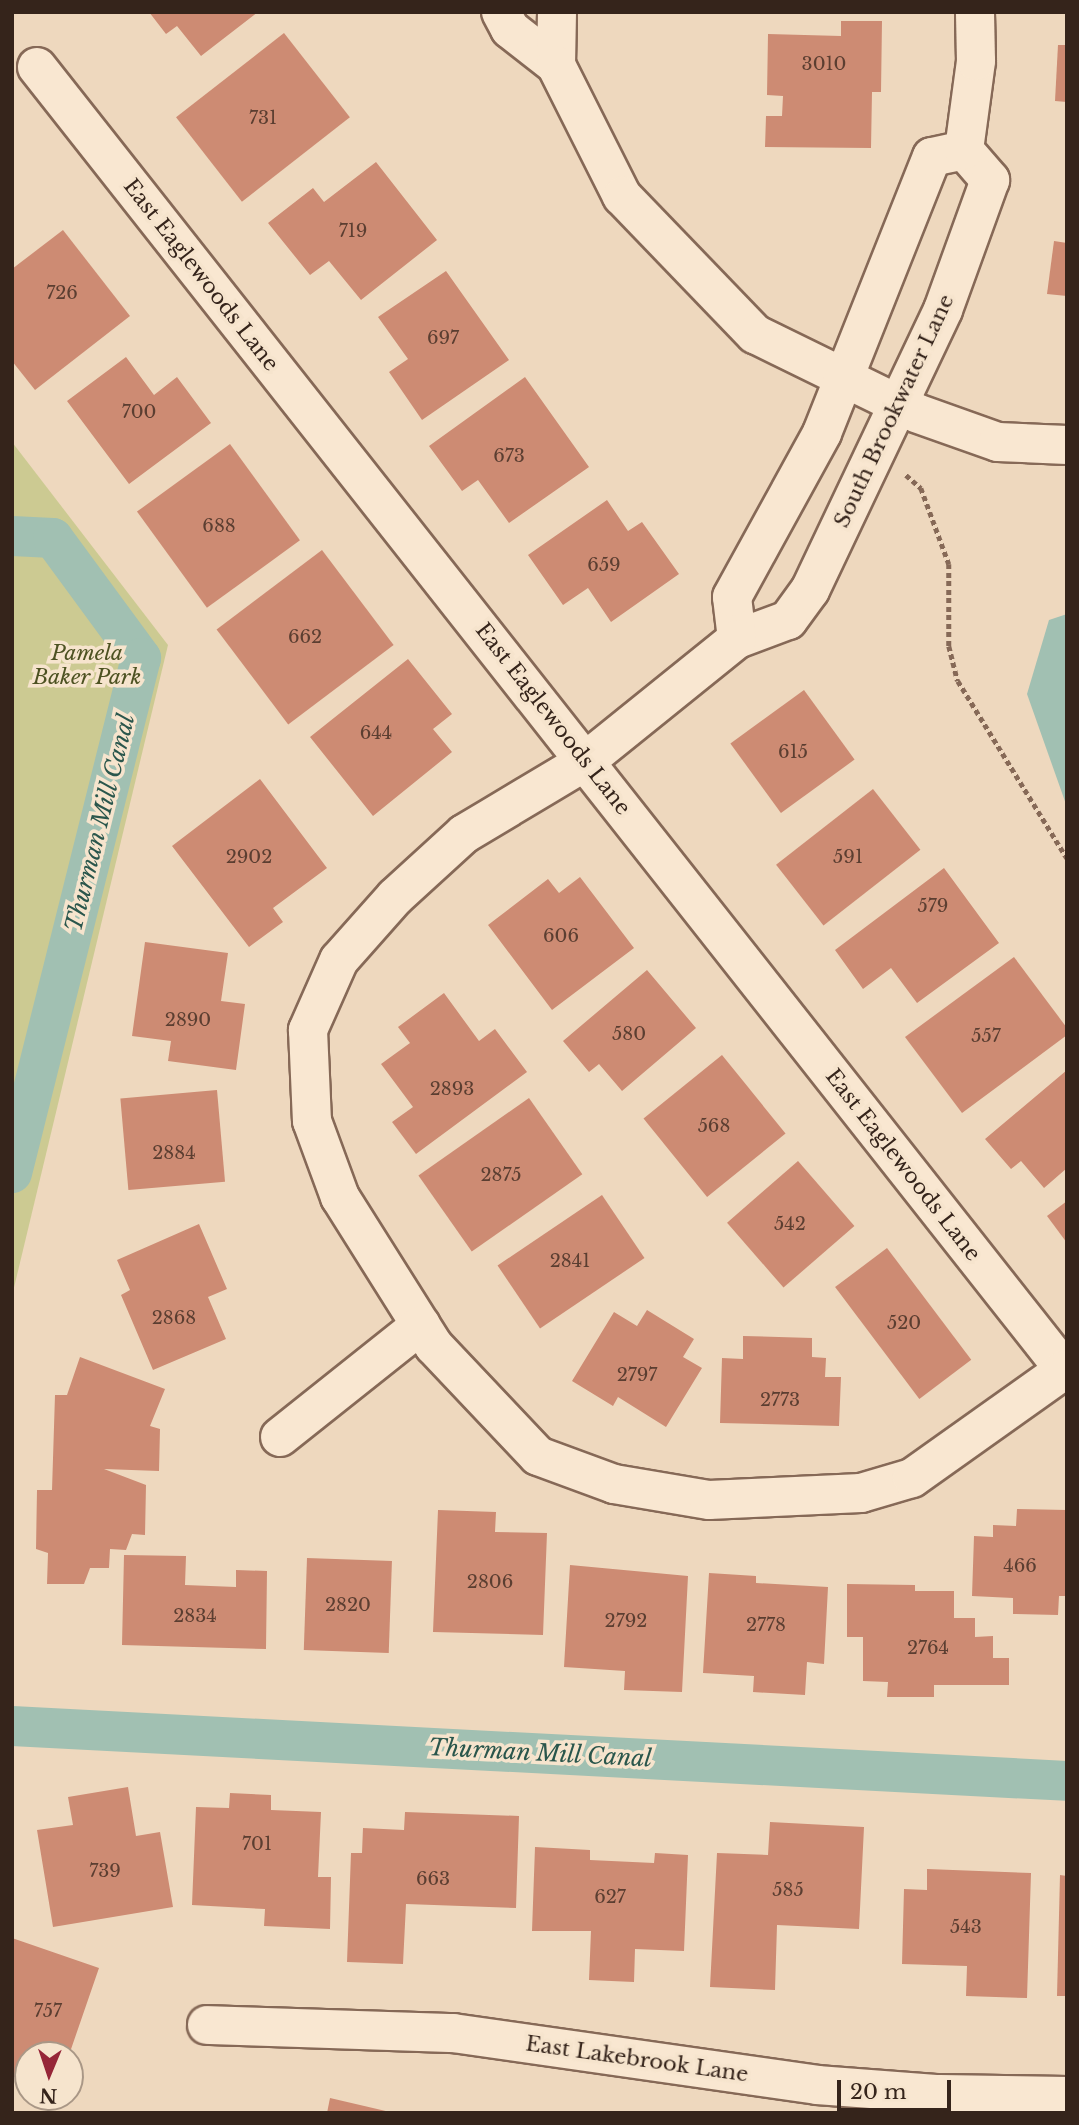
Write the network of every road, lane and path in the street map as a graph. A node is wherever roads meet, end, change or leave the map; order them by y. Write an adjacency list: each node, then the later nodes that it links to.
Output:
1 (501, 12): 4 (street)
2 (557, 12): 4 (street)
3 (975, 12): 6 (street)
4 (556, 65): 7 (street)
5 (37, 67): 12 (street, East Eaglewoods Lane)
6 (964, 150): 7 (street); 8 (street, South Brookwater Lane)
7 (846, 379): 8 (street); 11 (street)
8 (898, 404): 9 (street); 11 (street, South Brookwater Lane)
9 (1067, 444)
10 (902, 472): 13 (path)
11 (737, 639): 12 (street, South Brookwater Lane)
12 (586, 761): 14 (street, South Brookwater Lane); 15 (street, East Eaglewoods Lane)
13 (1067, 858)
14 (421, 1325): 15 (street, South Brookwater Lane); 16 (street)
15 (1065, 1372)
16 (279, 1437)
17 (207, 2025): 18 (street, East Lakebrook Lane)
18 (1067, 2096)

